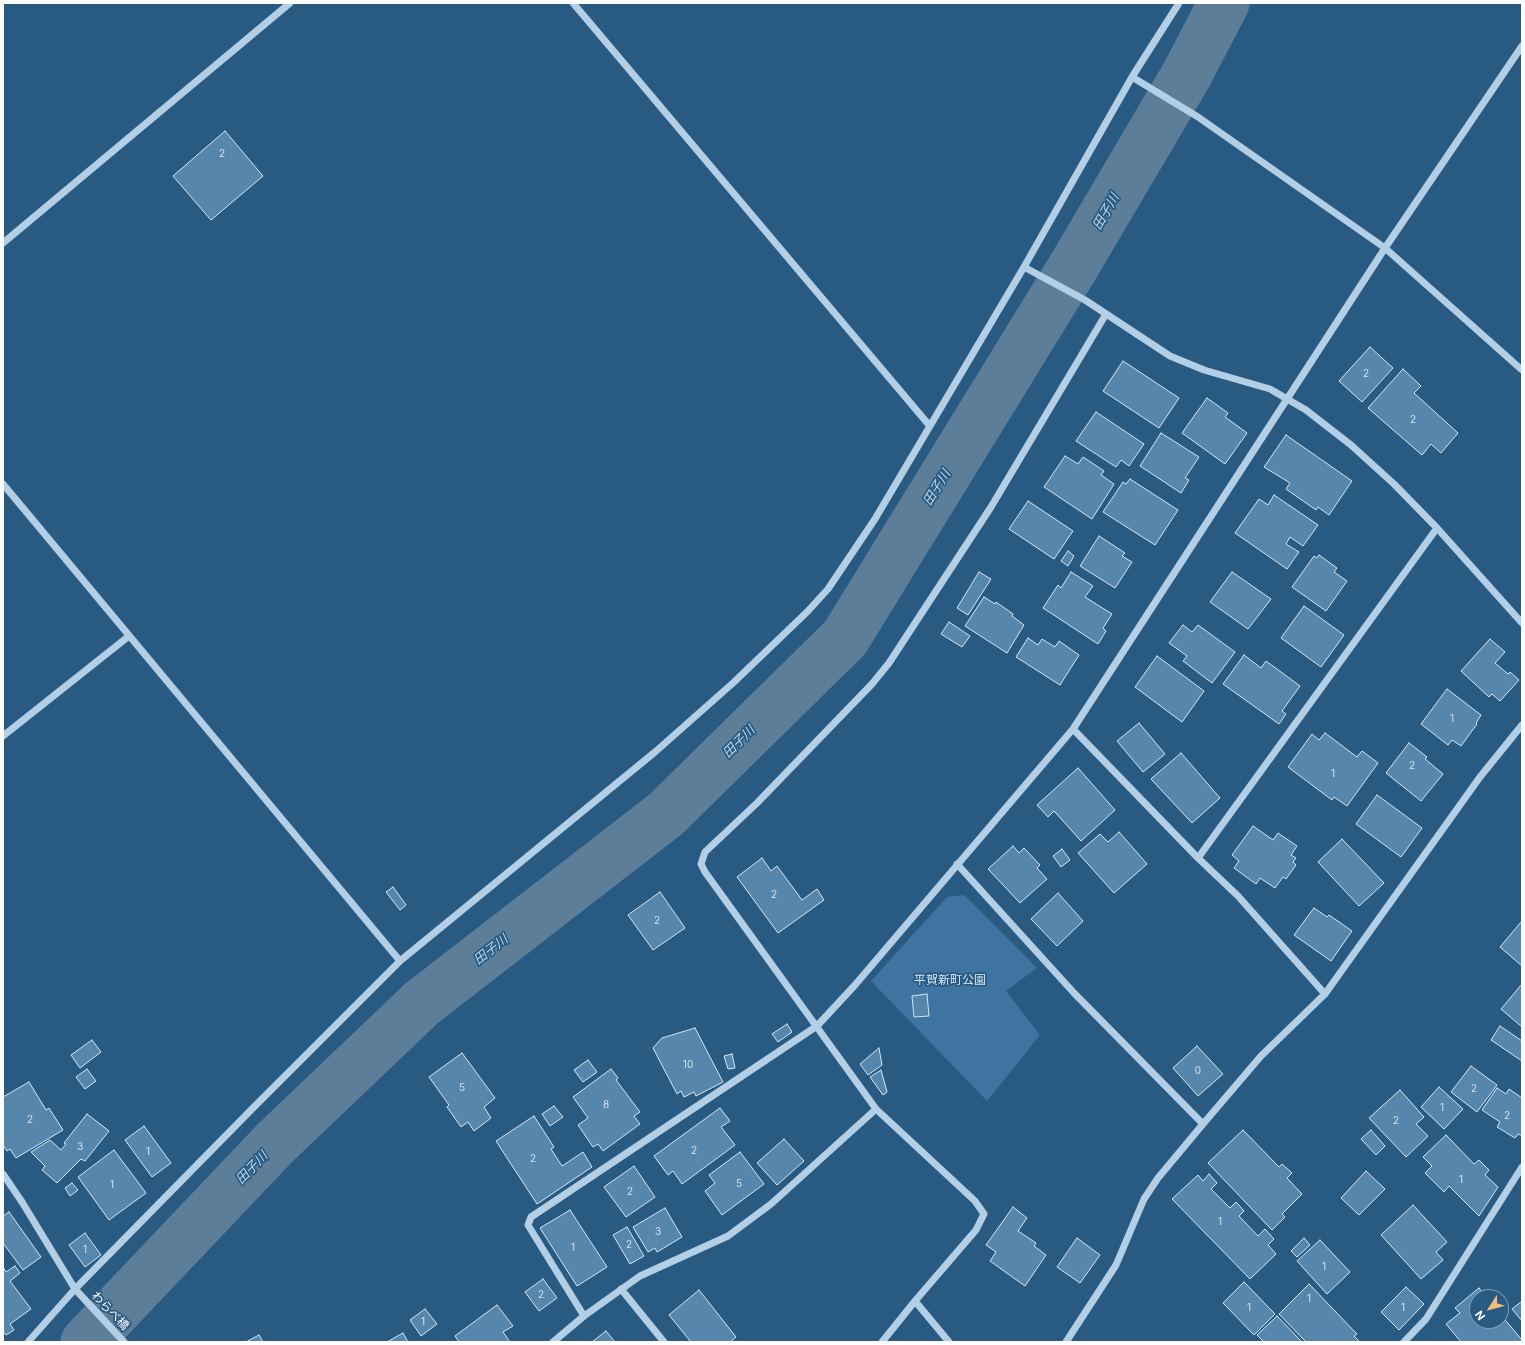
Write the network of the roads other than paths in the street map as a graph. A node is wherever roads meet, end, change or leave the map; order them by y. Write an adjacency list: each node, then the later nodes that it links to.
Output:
1 (290, 3): 6 (street)
2 (573, 3): 12 (street)
3 (1179, 3): 5 (street)
4 (1522, 46): 7 (street)
5 (1132, 77): 7 (street); 8 (street)
6 (3, 243)
7 (1385, 248): 10 (street); 11 (street)
8 (1024, 267): 9 (street); 12 (street)
9 (1106, 314): 11 (street); 24 (street)
10 (1522, 370)
11 (1287, 399): 14 (street); 18 (street)
12 (929, 425): 22 (street)
13 (3, 484): 16 (street)
14 (1437, 528): 15 (street); 20 (street)
15 (1522, 624)
16 (129, 636): 19 (street); 22 (street)
17 (1522, 725): 23 (street)
18 (1074, 728): 20 (street); 21 (street)
19 (3, 736)
20 (1198, 858): 23 (street)
21 (957, 864): 24 (street); 26 (street)
22 (400, 961): 30 (street)
23 (1325, 994): 26 (street)
24 (817, 1026): 25 (street); 32 (street)
25 (876, 1109): 29 (street); 31 (street)
26 (1203, 1124): 39 (street)
27 (1522, 1167): 40 (street)
28 (3, 1174): 30 (street, わらべ橋)
29 (621, 1289): 32 (street); 36 (street)
30 (78, 1292): 33 (street); 34 (street, わらべ橋)
31 (915, 1301): 37 (street); 38 (street)
32 (584, 1316): 35 (street)
33 (28, 1342)
34 (124, 1342)
35 (553, 1342)
36 (664, 1342)
37 (882, 1342)
38 (949, 1342)
39 (1066, 1342)
40 (1404, 1342)

